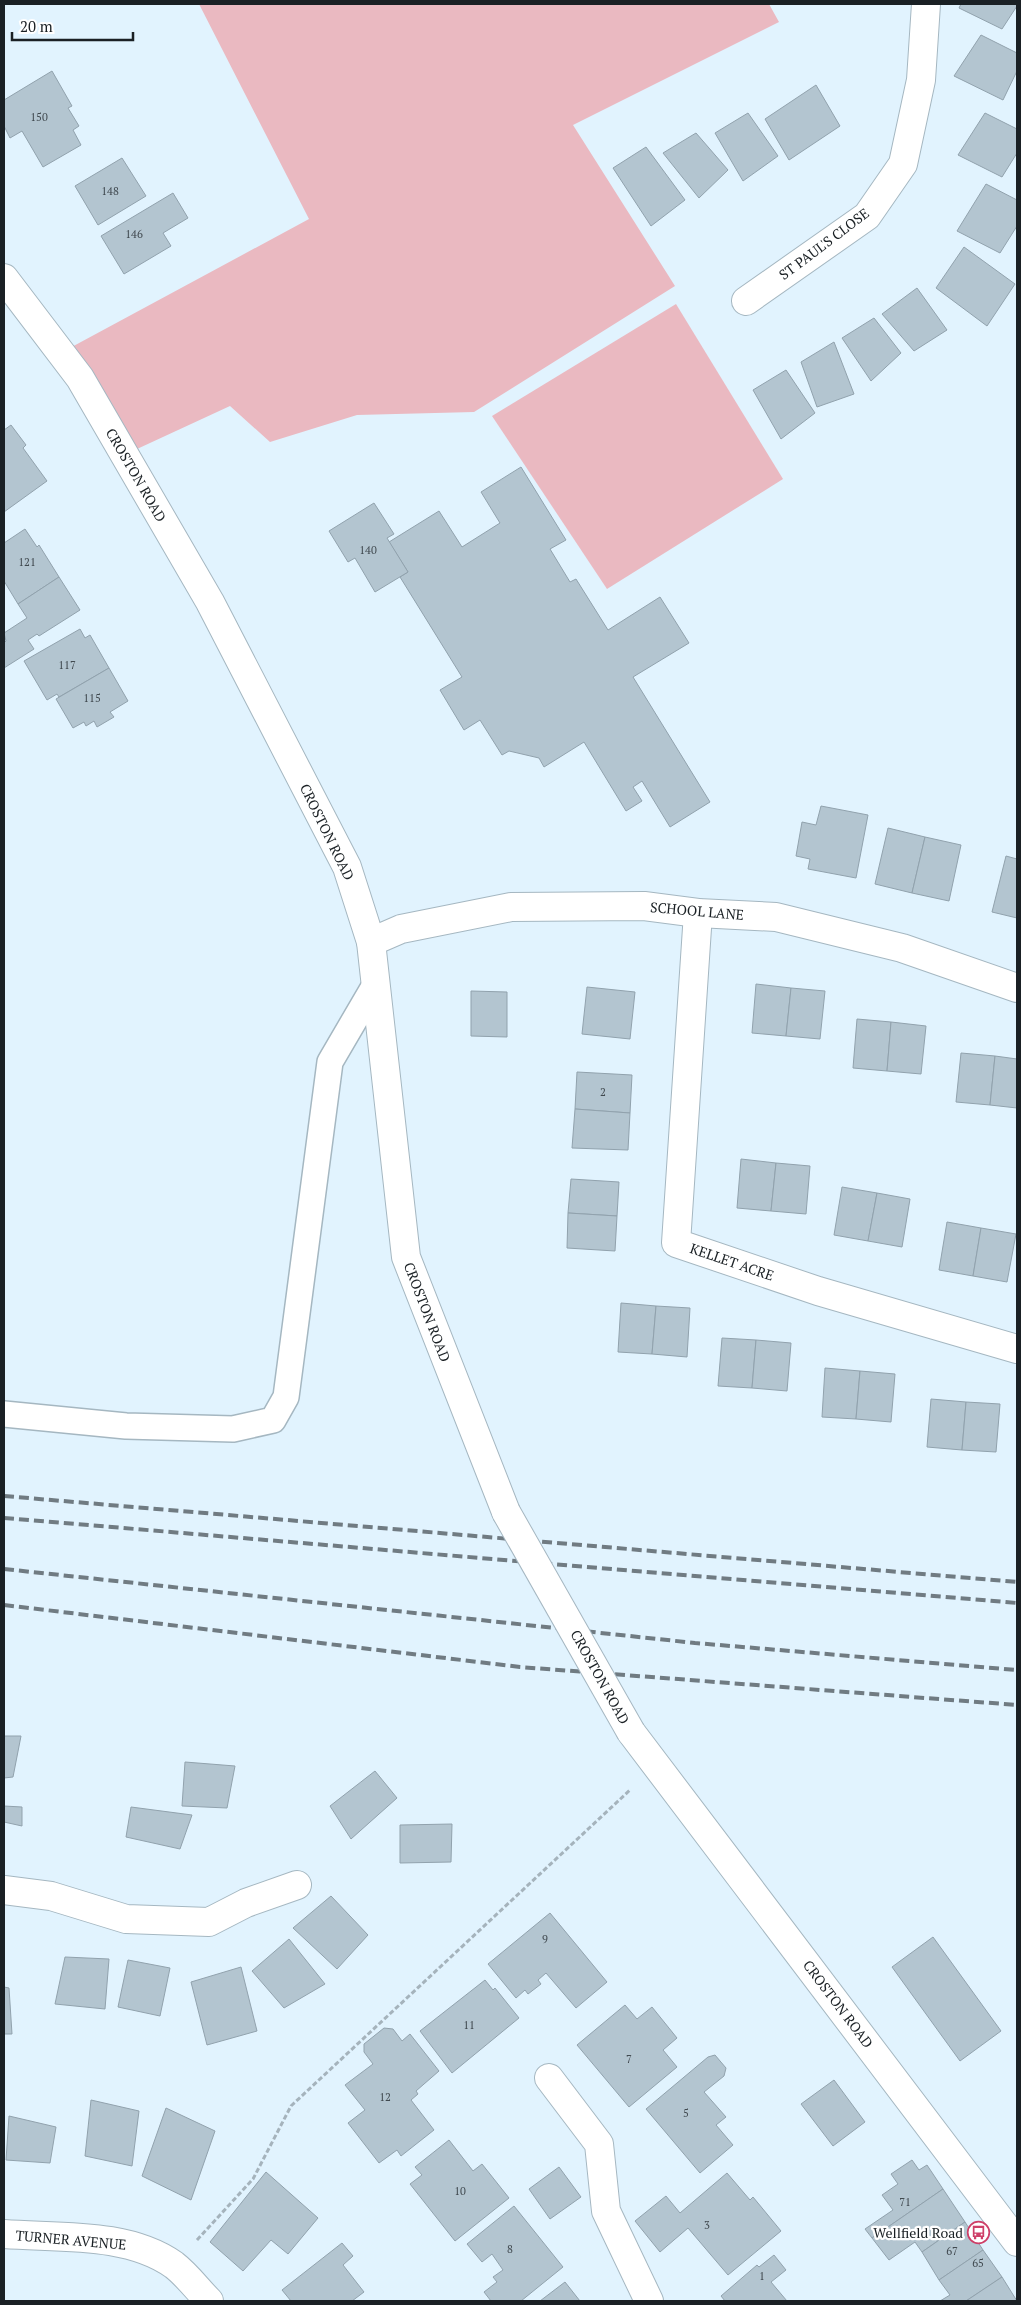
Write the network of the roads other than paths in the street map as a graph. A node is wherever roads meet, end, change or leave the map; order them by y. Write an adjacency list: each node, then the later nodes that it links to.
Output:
1 (926, 4): 3 (street, ST PAUL'S CLOSE)
2 (4, 278): 5 (street, CROSTON ROAD)
3 (746, 301)
4 (698, 913): 5 (street, SCHOOL LANE); 7 (street, SCHOOL LANE); 8 (street, KELLET ACRE)
5 (371, 942): 6 (street, CROSTON ROAD)
6 (375, 985): 9 (lane); 14 (street, CROSTON ROAD, bridge)
7 (1017, 988)
8 (1017, 1349)
9 (4, 1414)
10 (297, 1885): 11 (street)
11 (4, 1890)
12 (549, 2078): 16 (street)
13 (4, 2234): 15 (street, TURNER AVENUE)
14 (1017, 2242)
15 (209, 2301)
16 (649, 2301)

